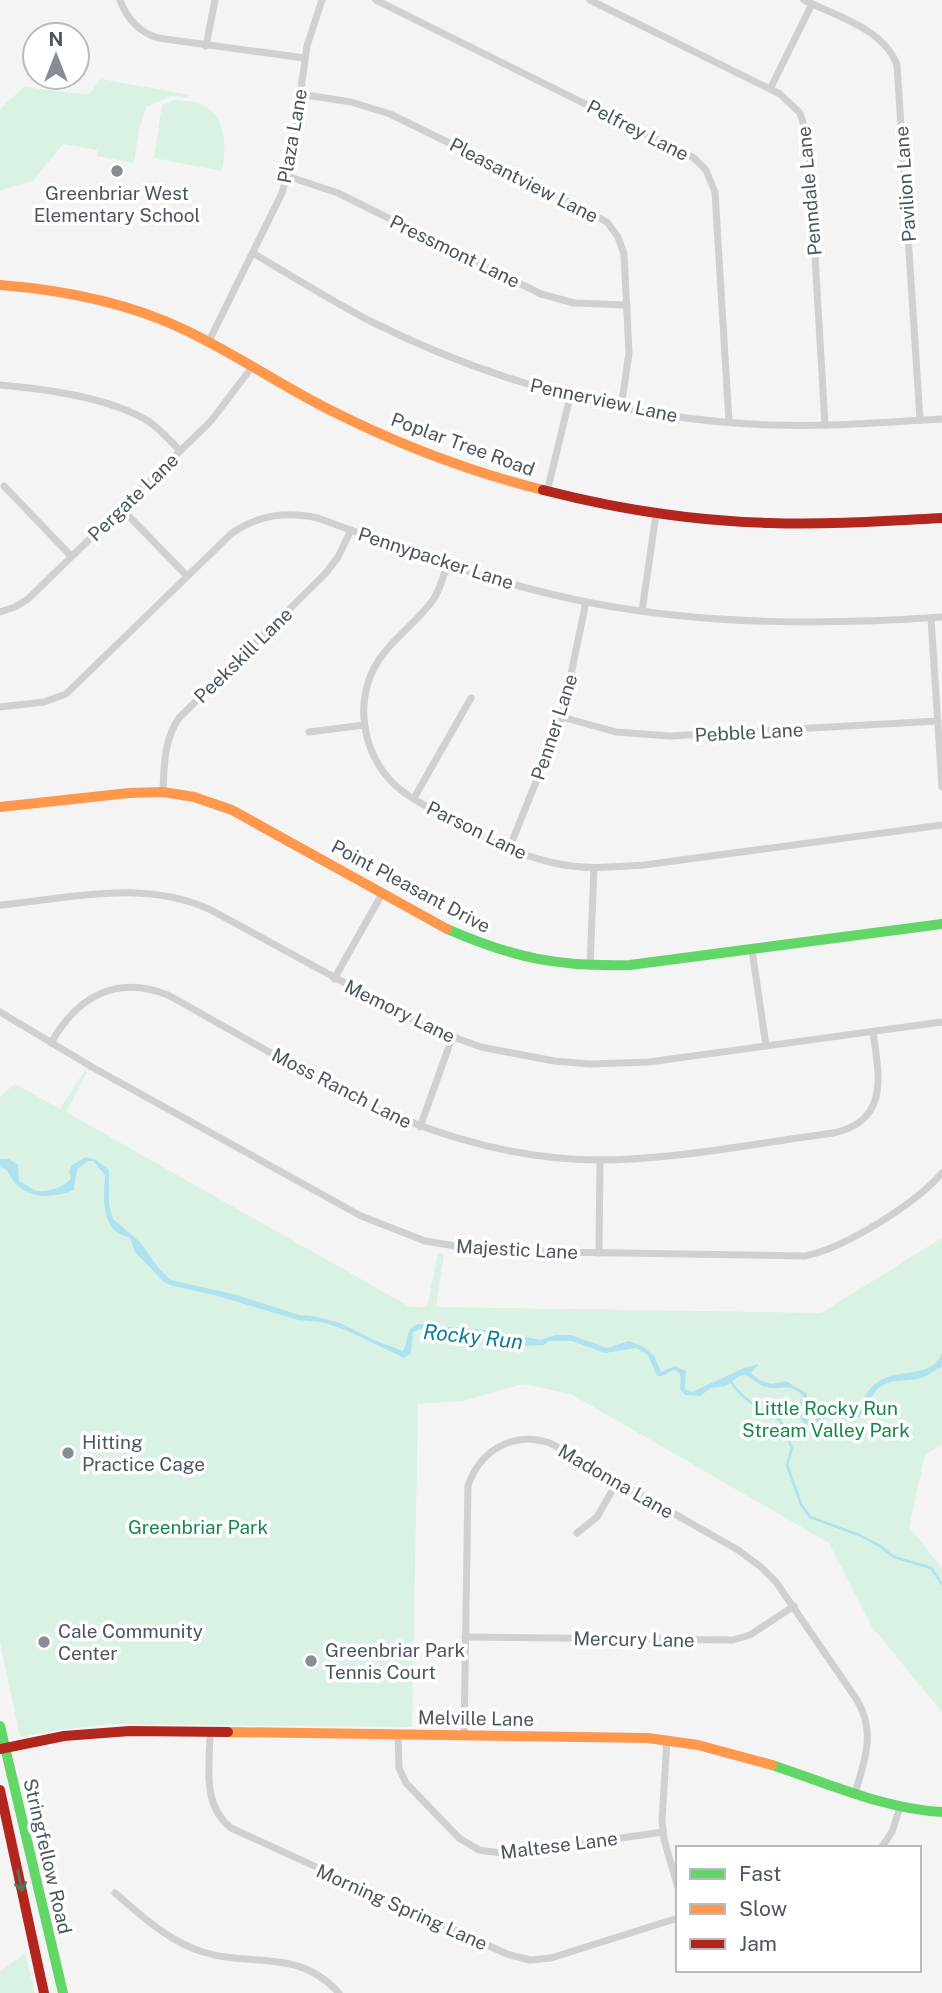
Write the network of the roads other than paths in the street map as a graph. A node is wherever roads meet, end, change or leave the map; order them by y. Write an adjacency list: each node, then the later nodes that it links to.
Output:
1 (120, 0): 8 (street)
2 (215, 0): 8 (street)
3 (322, 0): 9 (street, Plaza Lane)
4 (376, 0): 23 (street, Pelfrey Lane)
5 (590, 0): 10 (street, Penndale Lane)
6 (804, 0): 7 (street, Pavilion Lane)
7 (812, 4): 10 (street); 22 (street, Pavilion Lane)
8 (206, 46): 9 (street)
9 (304, 58): 11 (street, Plaza Lane)
10 (770, 89): 24 (street, Penndale Lane)
11 (300, 94): 12 (street, Plaza Lane); 15 (street, Pleasantview Lane)
12 (287, 176): 13 (street, Plaza Lane); 15 (street, Pressmont Lane)
13 (253, 253): 16 (street, Plaza Lane); 19 (street, Pennerview Lane)
14 (0, 285): 16 (street, Poplar Tree Road)
15 (627, 305): 20 (street, Pleasantview Lane)
16 (209, 341): 17 (street, Poplar Tree Road)
17 (252, 367): 25 (street, Pergate Lane); 27 (street, Poplar Tree Road)
18 (0, 385): 25 (street)
19 (570, 397): 20 (street, Pennerview Lane); 27 (street)
20 (621, 408): 23 (street, Pennerview Lane)
21 (942, 419): 22 (street, Pennerview Lane)
22 (920, 420): 24 (street, Pennerview Lane)
23 (729, 422): 24 (street, Pennerview Lane)
24 (825, 425)
25 (180, 451): 28 (street, Pergate Lane)
26 (4, 486): 32 (street)
27 (547, 492): 29 (street, Poplar Tree Road)
28 (121, 508): 32 (street, Pergate Lane); 34 (street)
29 (656, 513): 30 (street, Poplar Tree Road); 36 (street)
30 (942, 518)
31 (351, 530): 33 (street, Pennypacker Lane); 34 (street, Pennypacker Lane); 47 (street, Peekskill Lane)
32 (71, 556): 37 (street, Pergate Lane)
33 (447, 565): 35 (street, Pennypacker Lane); 44 (street, Parson Lane)
34 (187, 576): 41 (street, Pennypacker Lane)
35 (586, 602): 36 (street, Pennypacker Lane); 42 (street, Penner Lane)
36 (642, 611): 39 (street, Pennypacker Lane)
37 (0, 612)
38 (942, 617): 39 (street, Pennypacker Lane)
39 (931, 618): 43 (street)
40 (471, 698): 48 (street)
41 (0, 707)
42 (562, 717): 43 (street, Pebble Lane); 51 (street, Penner Lane)
43 (938, 721): 46 (street)
44 (364, 725): 45 (street); 48 (street, Parson Lane)
45 (309, 732)
46 (942, 787)
47 (163, 792): 49 (street, Point Pleasant Drive); 53 (street, Point Pleasant Drive)
48 (414, 798): 51 (street, Parson Lane)
49 (0, 807)
50 (942, 825): 52 (street, Parson Lane)
51 (509, 849): 52 (street, Parson Lane)
52 (594, 868): 57 (street)
53 (382, 894): 57 (street, Point Pleasant Drive); 58 (street)
54 (0, 905): 58 (street, Memory Lane)
55 (942, 924): 56 (street, Point Pleasant Drive)
56 (752, 950): 57 (street, Point Pleasant Drive); 64 (street)
57 (590, 966)
58 (334, 979): 62 (street, Memory Lane)
59 (0, 1012): 63 (street, Majestic Lane)
60 (942, 1022): 61 (street, Memory Lane)
61 (873, 1032): 64 (street, Memory Lane); 66 (street, Moss Ranch Lane)
62 (452, 1038): 64 (street, Memory Lane); 65 (street)
63 (51, 1042): 65 (street, Moss Ranch Lane); 68 (street, Majestic Lane)
64 (766, 1046)
65 (420, 1127): 66 (street, Moss Ranch Lane)
66 (600, 1160): 68 (street)
67 (942, 1172): 68 (street, Majestic Lane)
68 (599, 1253)
69 (617, 1482): 70 (street); 71 (street, Madonna Lane); 72 (street, Madonna Lane)
70 (577, 1533)
71 (794, 1606): 72 (street, Mercury Lane); 80 (street, Madonna Lane)
72 (465, 1637): 76 (street, Madonna Lane)
73 (0, 1726): 78 (street, Stringfellow Road)
74 (210, 1732): 75 (street, Melville Lane); 78 (street, Melville Lane); 87 (street, Morning Spring Lane)
75 (398, 1735): 76 (street, Melville Lane); 83 (street, Maltese Lane)
76 (464, 1735): 77 (street, Melville Lane)
77 (667, 1739): 80 (street, Melville Lane); 83 (street)
78 (3, 1749): 89 (street, Stringfellow Road)
79 (0, 1790): 88 (street, Stringfellow Road, one-way to 88)
80 (855, 1793): 81 (street, Melville Lane)
81 (900, 1807): 82 (street, Melville Lane); 84 (street)
82 (942, 1812)
83 (663, 1832): 85 (street)
84 (882, 1846)
85 (676, 1881)
86 (115, 1893): 90 (street)
87 (676, 1919)
88 (44, 1993)
89 (63, 1993)
90 (339, 1993)

